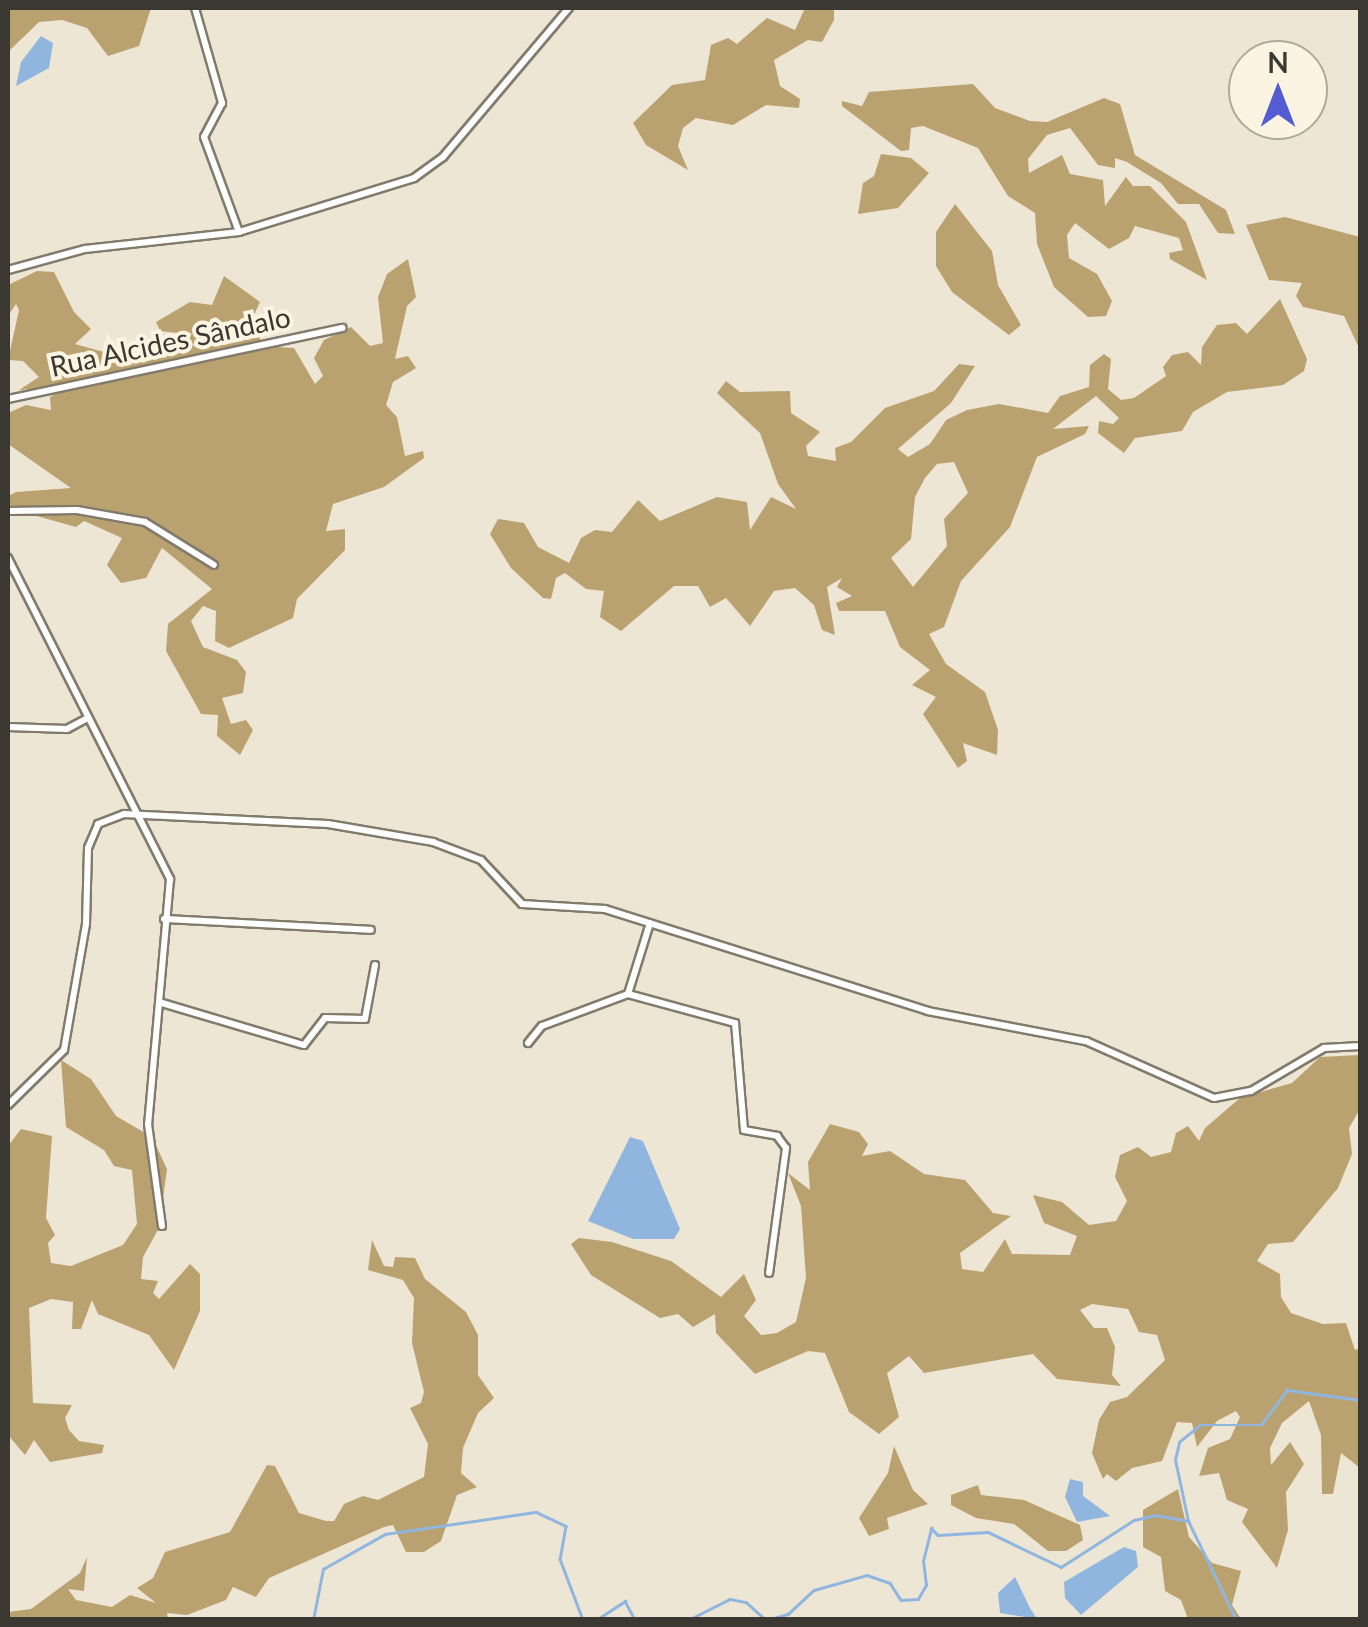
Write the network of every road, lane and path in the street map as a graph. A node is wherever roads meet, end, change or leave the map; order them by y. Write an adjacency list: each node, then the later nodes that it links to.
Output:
1 (195, 8): 3 (street)
2 (569, 8): 3 (street)
3 (239, 232): 4 (street)
4 (9, 272)
5 (343, 328): 6 (street, Rua Alcides Sândalo)
6 (8, 399)
7 (8, 511): 9 (street)
8 (8, 558): 10 (street)
9 (214, 565)
10 (86, 719): 11 (street); 12 (street)
11 (8, 727)
12 (136, 814): 13 (street); 14 (street); 21 (street)
13 (164, 919): 15 (street); 18 (street)
14 (650, 923): 17 (street); 20 (street)
15 (372, 930)
16 (375, 965): 18 (street)
17 (628, 994): 19 (street); 23 (street)
18 (162, 1004): 22 (street)
19 (528, 1043)
20 (1360, 1046)
21 (8, 1105)
22 (162, 1226)
23 (768, 1273)

